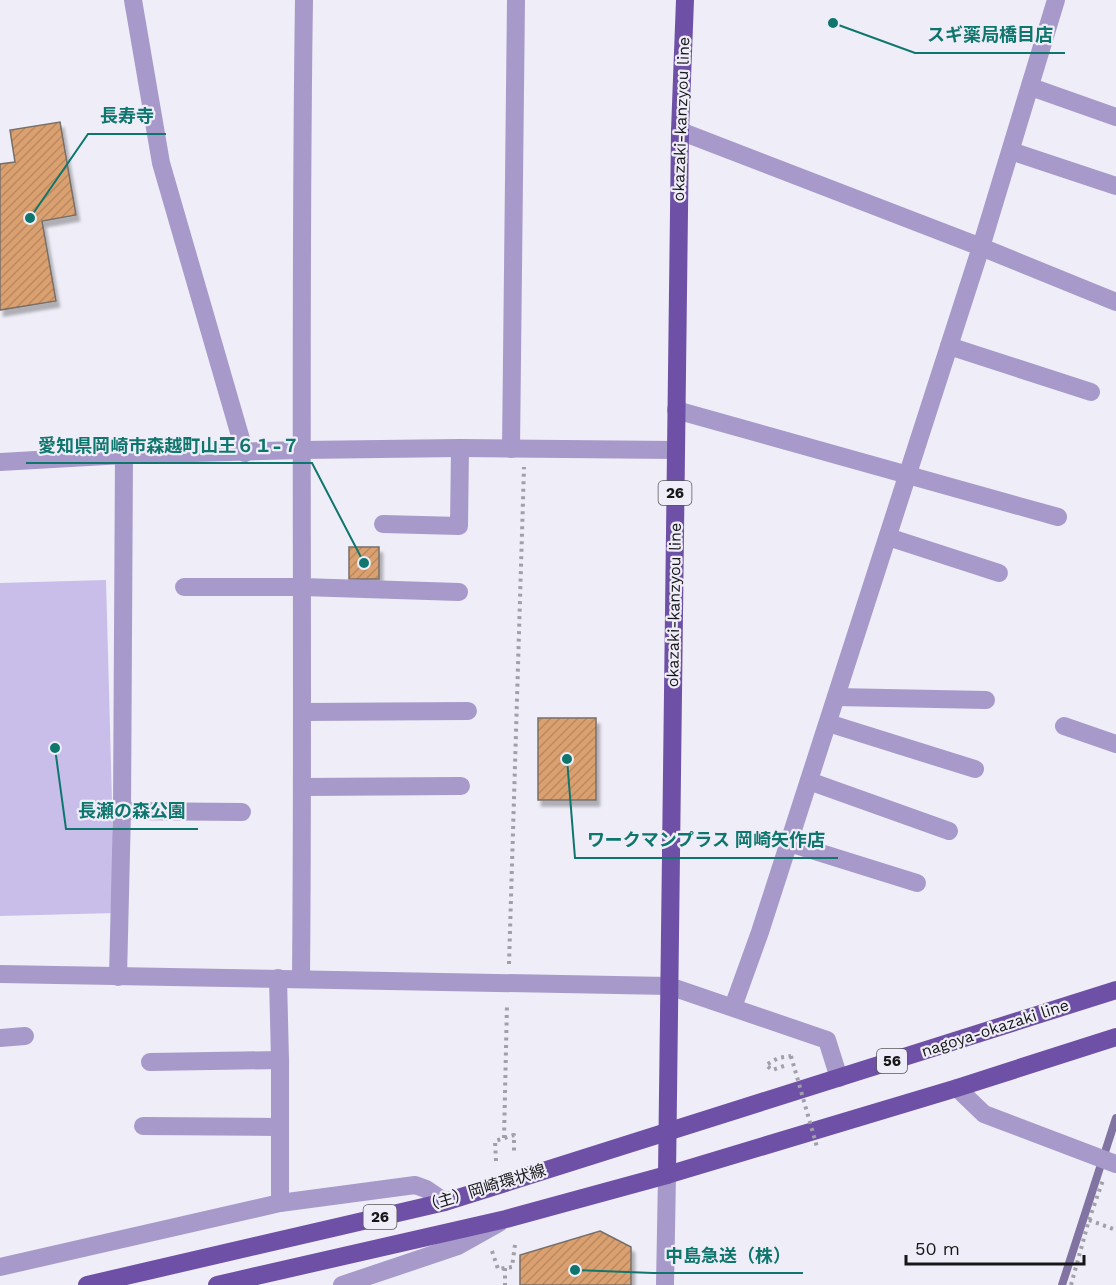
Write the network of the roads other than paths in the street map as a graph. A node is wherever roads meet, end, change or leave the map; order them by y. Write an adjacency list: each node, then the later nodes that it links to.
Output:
1 (133, 0): 20 (street)
2 (304, 0): 18 (street)
3 (516, 0): 17 (street)
4 (685, 0): 8 (main road, okazaki-kanzyou line / 26)
5 (1056, 0): 6 (street)
6 (1031, 87): 7 (street); 9 (street)
7 (1116, 117)
8 (680, 131): 11 (street); 15 (main road, okazaki-kanzyou line / 26)
9 (1011, 151): 10 (street); 11 (street)
10 (1116, 186)
11 (981, 247): 12 (street); 13 (street)
12 (1116, 302)
13 (949, 346): 14 (street); 23 (street)
14 (1091, 392)
15 (676, 410): 19 (main road, okazaki-kanzyou line / 26); 23 (street)
16 (460, 448): 17 (street); 18 (street); 25 (street)
17 (518, 449): 19 (street)
18 (301, 450): 20 (street); 29 (street)
19 (676, 450): 51 (main road, okazaki-kanzyou line / 26)
20 (245, 453): 21 (street)
21 (124, 454): 22 (street); 42 (street)
22 (0, 462)
23 (908, 473): 24 (street); 26 (street)
24 (1058, 516)
25 (383, 524)
26 (888, 537): 27 (street); 31 (street)
27 (999, 573)
28 (184, 587): 29 (street)
29 (302, 587): 30 (street); 34 (street)
30 (459, 592)
31 (836, 697): 32 (street); 35 (street)
32 (986, 700)
33 (468, 711): 34 (street)
34 (302, 712): 41 (street)
35 (828, 723): 38 (street); 39 (street)
36 (1064, 726): 37 (street)
37 (1116, 744)
38 (975, 769)
39 (809, 781): 44 (street); 45 (street)
40 (461, 786): 41 (street)
41 (303, 787): 50 (street)
42 (122, 811): 43 (street); 48 (street)
43 (242, 812)
44 (949, 831)
45 (789, 843): 46 (street); 53 (street)
46 (917, 883)
47 (0, 974): 48 (street)
48 (118, 977): 49 (street)
49 (278, 978): 50 (street); 57 (street)
50 (301, 978): 51 (street)
51 (669, 986): 53 (street); 63 (main road, okazaki-kanzyou line / 26)
52 (1116, 990): 59 (main road, nagoya-okazaki line / 56)
53 (733, 1007): 59 (street)
54 (25, 1036): 56 (street)
55 (1116, 1037): 60 (main road)
56 (0, 1038)
57 (280, 1060): 58 (street); 62 (street)
58 (150, 1062)
59 (839, 1078): 63 (main road, nagoya-okazaki line / 56)
60 (957, 1088): 64 (street); 65 (main road)
61 (143, 1126): 62 (street)
62 (279, 1128): 67 (street)
63 (668, 1131): 65 (main road, okazaki-kanzyou line / 26); 66 (main road, （主）岡崎環状線 / 26)
64 (1110, 1169)
65 (667, 1175): 68 (main road, （主）岡崎環状線 / 26); 73 (street)
66 (445, 1202): 67 (street); 70 (main road, （主）岡崎環状線 / 26)
67 (280, 1203): 69 (street)
68 (506, 1219): 71 (main road, （主）岡崎環状線 / 26); 72 (street)
69 (0, 1267)
70 (87, 1285)
71 (217, 1285)
72 (342, 1285)
73 (665, 1285)

